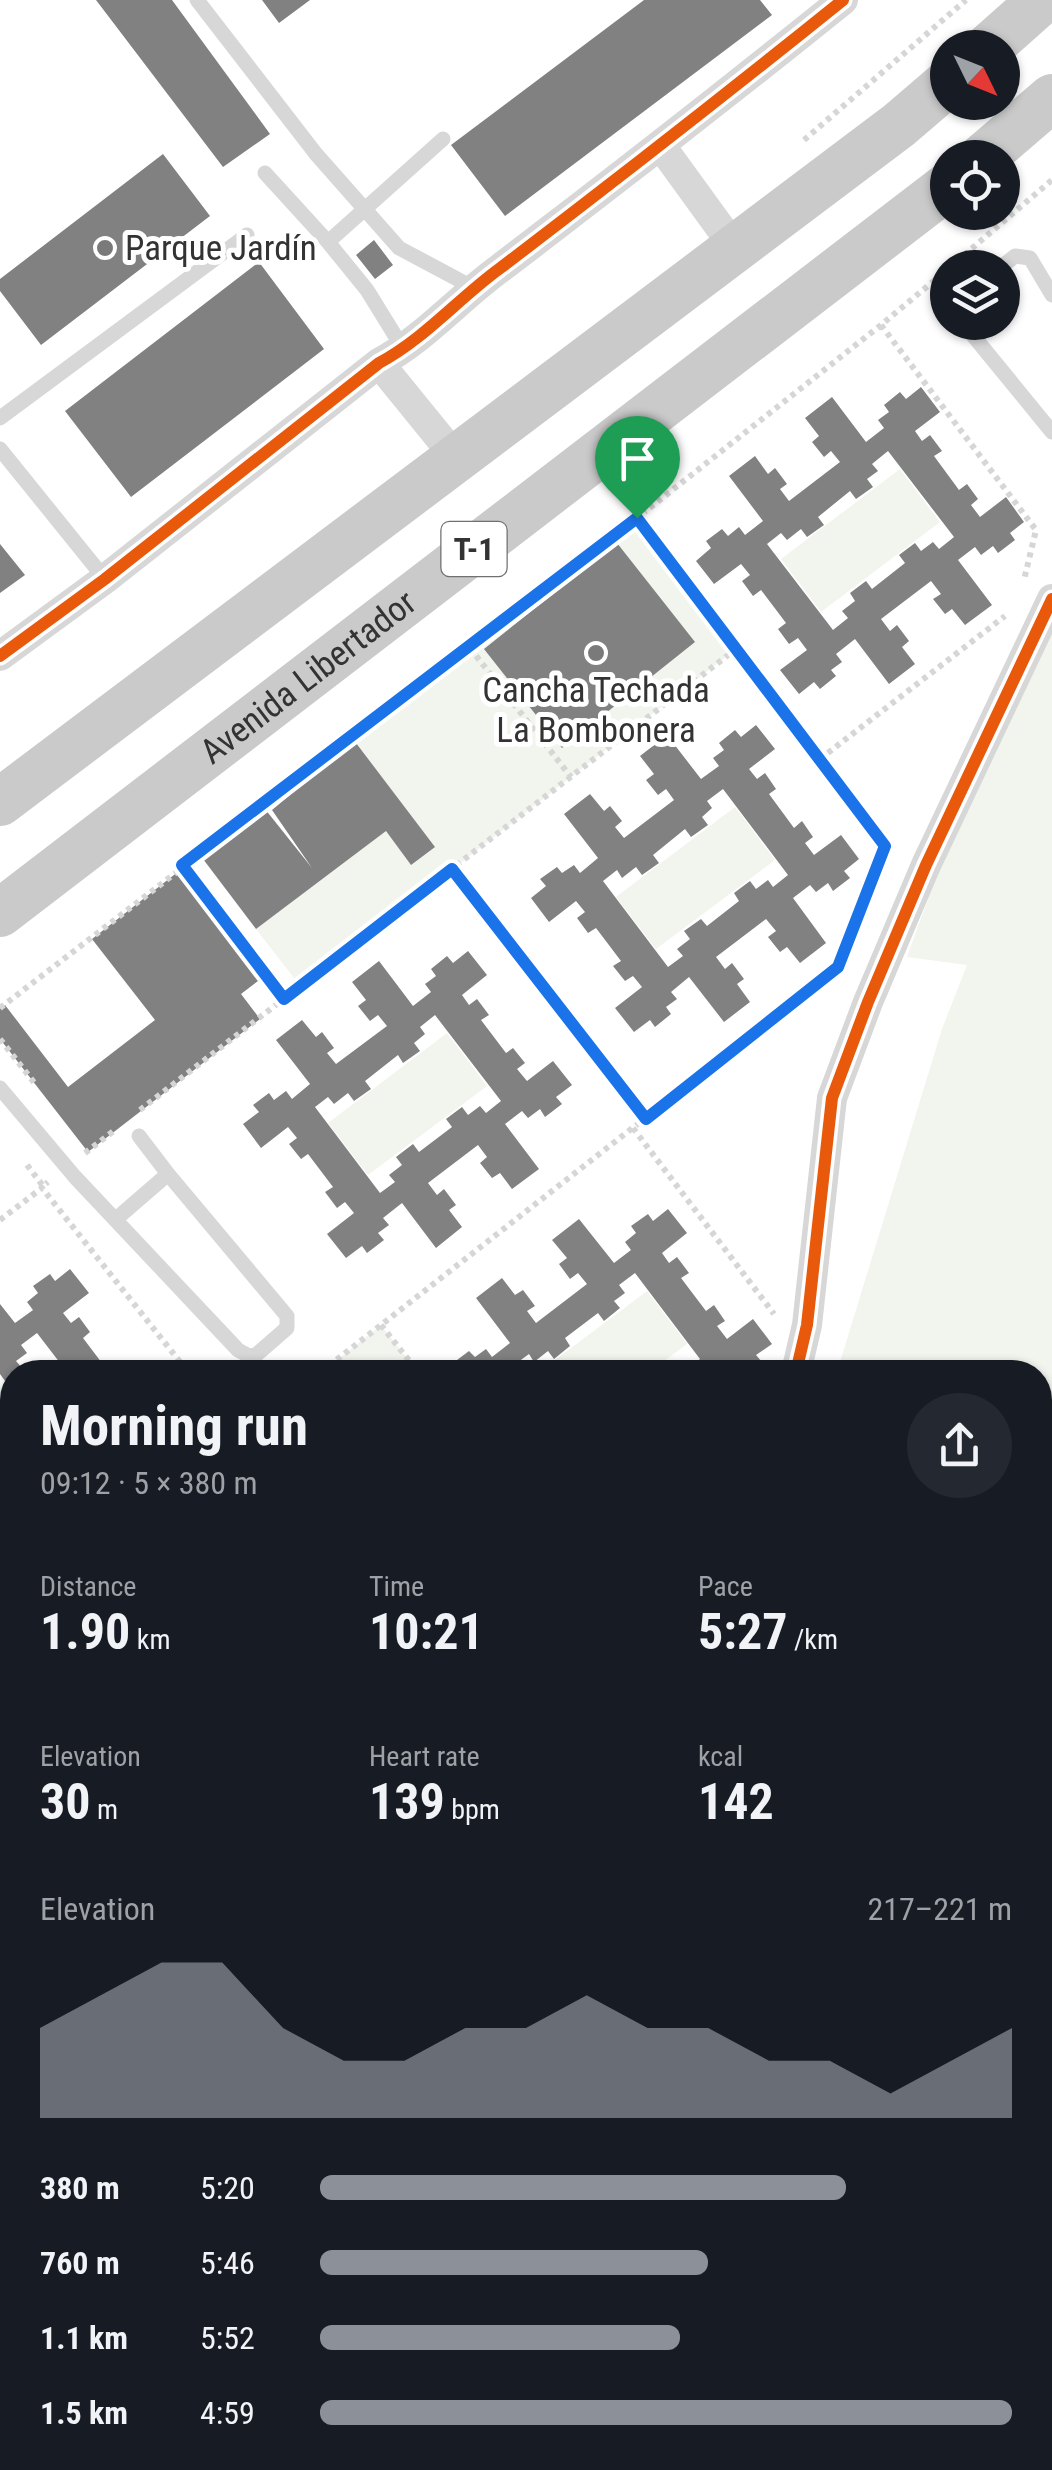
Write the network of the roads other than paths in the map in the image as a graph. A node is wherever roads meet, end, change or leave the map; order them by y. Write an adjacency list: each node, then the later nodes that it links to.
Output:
1 (198, 0): 12 (lane)
2 (843, 0): 9 (street)
3 (1042, 0): 4 (main road)
4 (1008, 30)
5 (930, 98): 15 (main road, T-1)
6 (1052, 98): 8 (main road)
7 (443, 138): 12 (lane)
8 (1003, 140)
9 (661, 146): 15 (street); 17 (street)
10 (265, 173): 14 (lane)
11 (930, 200): 29 (main road, Avenida Libertador / T-1)
12 (364, 210): 14 (lane); 17 (lane)
13 (246, 236): 21 (lane)
14 (328, 242): 20 (lane)
15 (736, 248): 24 (main road, T-1)
16 (1020, 257): 18 (lane)
17 (474, 288): 20 (street)
18 (1052, 296)
19 (977, 340): 22 (lane)
20 (392, 357): 24 (street); 25 (street)
21 (0, 418)
22 (1052, 432)
23 (0, 450): 25 (lane)
24 (457, 459): 28 (main road, T-1)
25 (105, 578): 27 (street)
26 (1052, 599): 34 (street)
27 (0, 656)
28 (0, 802)
29 (0, 913)
30 (0, 1088): 33 (lane)
31 (140, 1136): 32 (lane)
32 (168, 1174): 33 (lane); 33 (lane)
33 (116, 1219)
34 (799, 1360)

